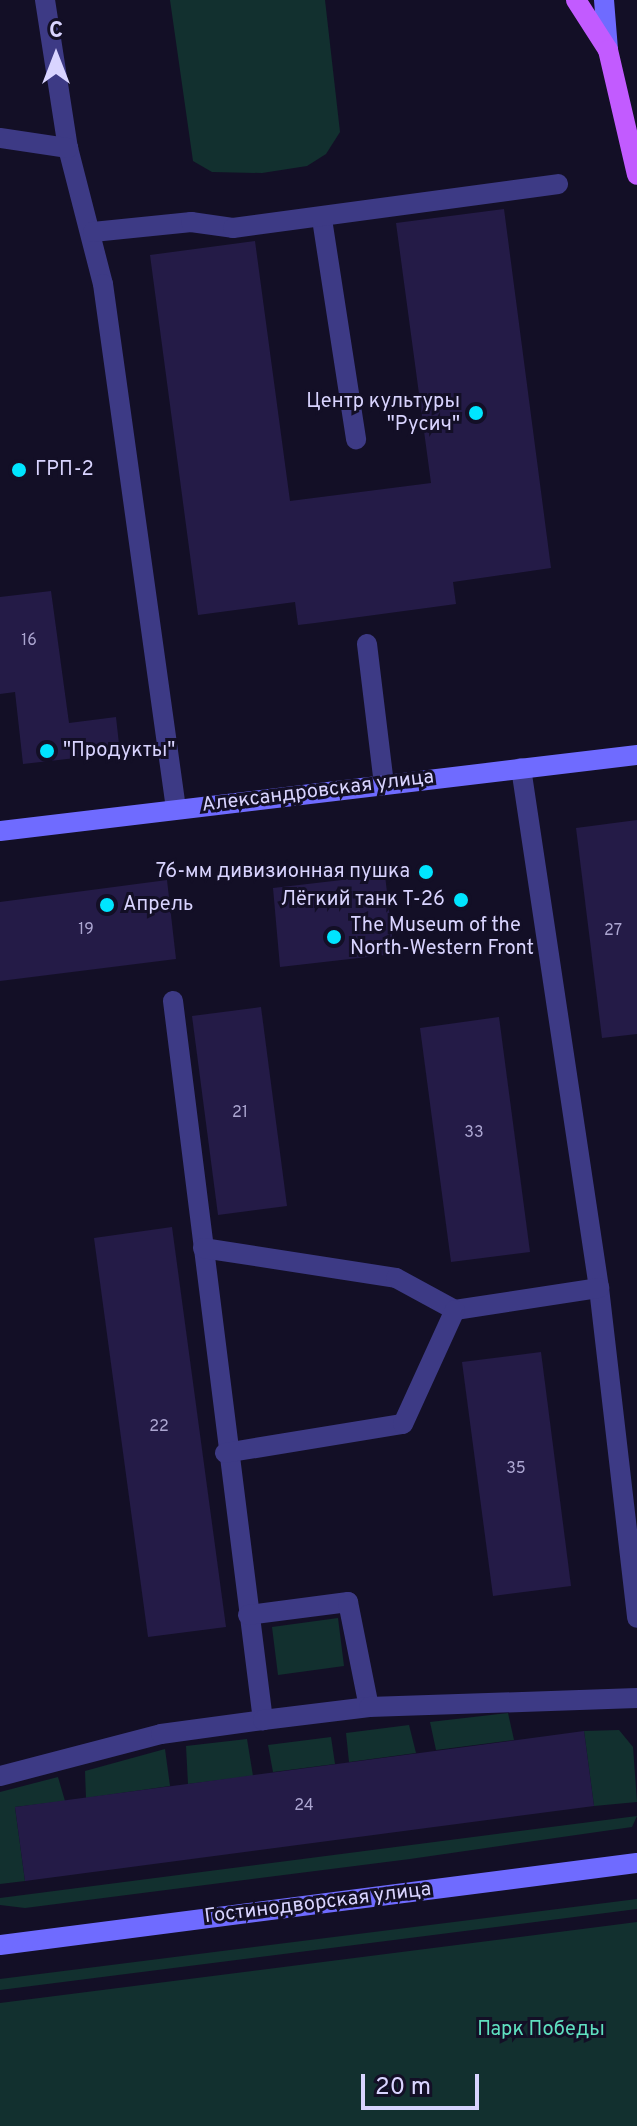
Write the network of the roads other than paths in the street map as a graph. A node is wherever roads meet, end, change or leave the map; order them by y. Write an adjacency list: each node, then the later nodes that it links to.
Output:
1 (45, 0): 6 (lane)
2 (576, 0): 4 (main road)
3 (604, 0): 4 (street)
4 (608, 50): 7 (main road)
5 (0, 138): 6 (lane)
6 (68, 148): 10 (lane)
7 (637, 175)
8 (558, 184): 9 (lane)
9 (322, 219): 10 (lane); 11 (lane)
10 (93, 232): 16 (lane)
11 (356, 439)
12 (367, 644): 15 (lane)
13 (637, 755): 14 (street, Александровская улица)
14 (521, 768): 15 (street, Александровская улица); 20 (lane)
15 (384, 784): 16 (street, Александровская улица)
16 (176, 809): 17 (street, Александровская улица)
17 (0, 831)
18 (173, 1001): 19 (lane)
19 (203, 1248): 21 (lane); 22 (lane)
20 (599, 1288): 21 (lane); 24 (lane)
21 (455, 1310): 22 (lane)
22 (225, 1453): 23 (lane)
23 (248, 1615): 26 (lane); 27 (lane)
24 (637, 1618)
25 (637, 1698): 26 (lane)
26 (369, 1707): 27 (lane)
27 (263, 1720): 28 (lane)
28 (0, 1776)
29 (637, 1863): 30 (street, Гостинодворская улица)
30 (0, 1945)

